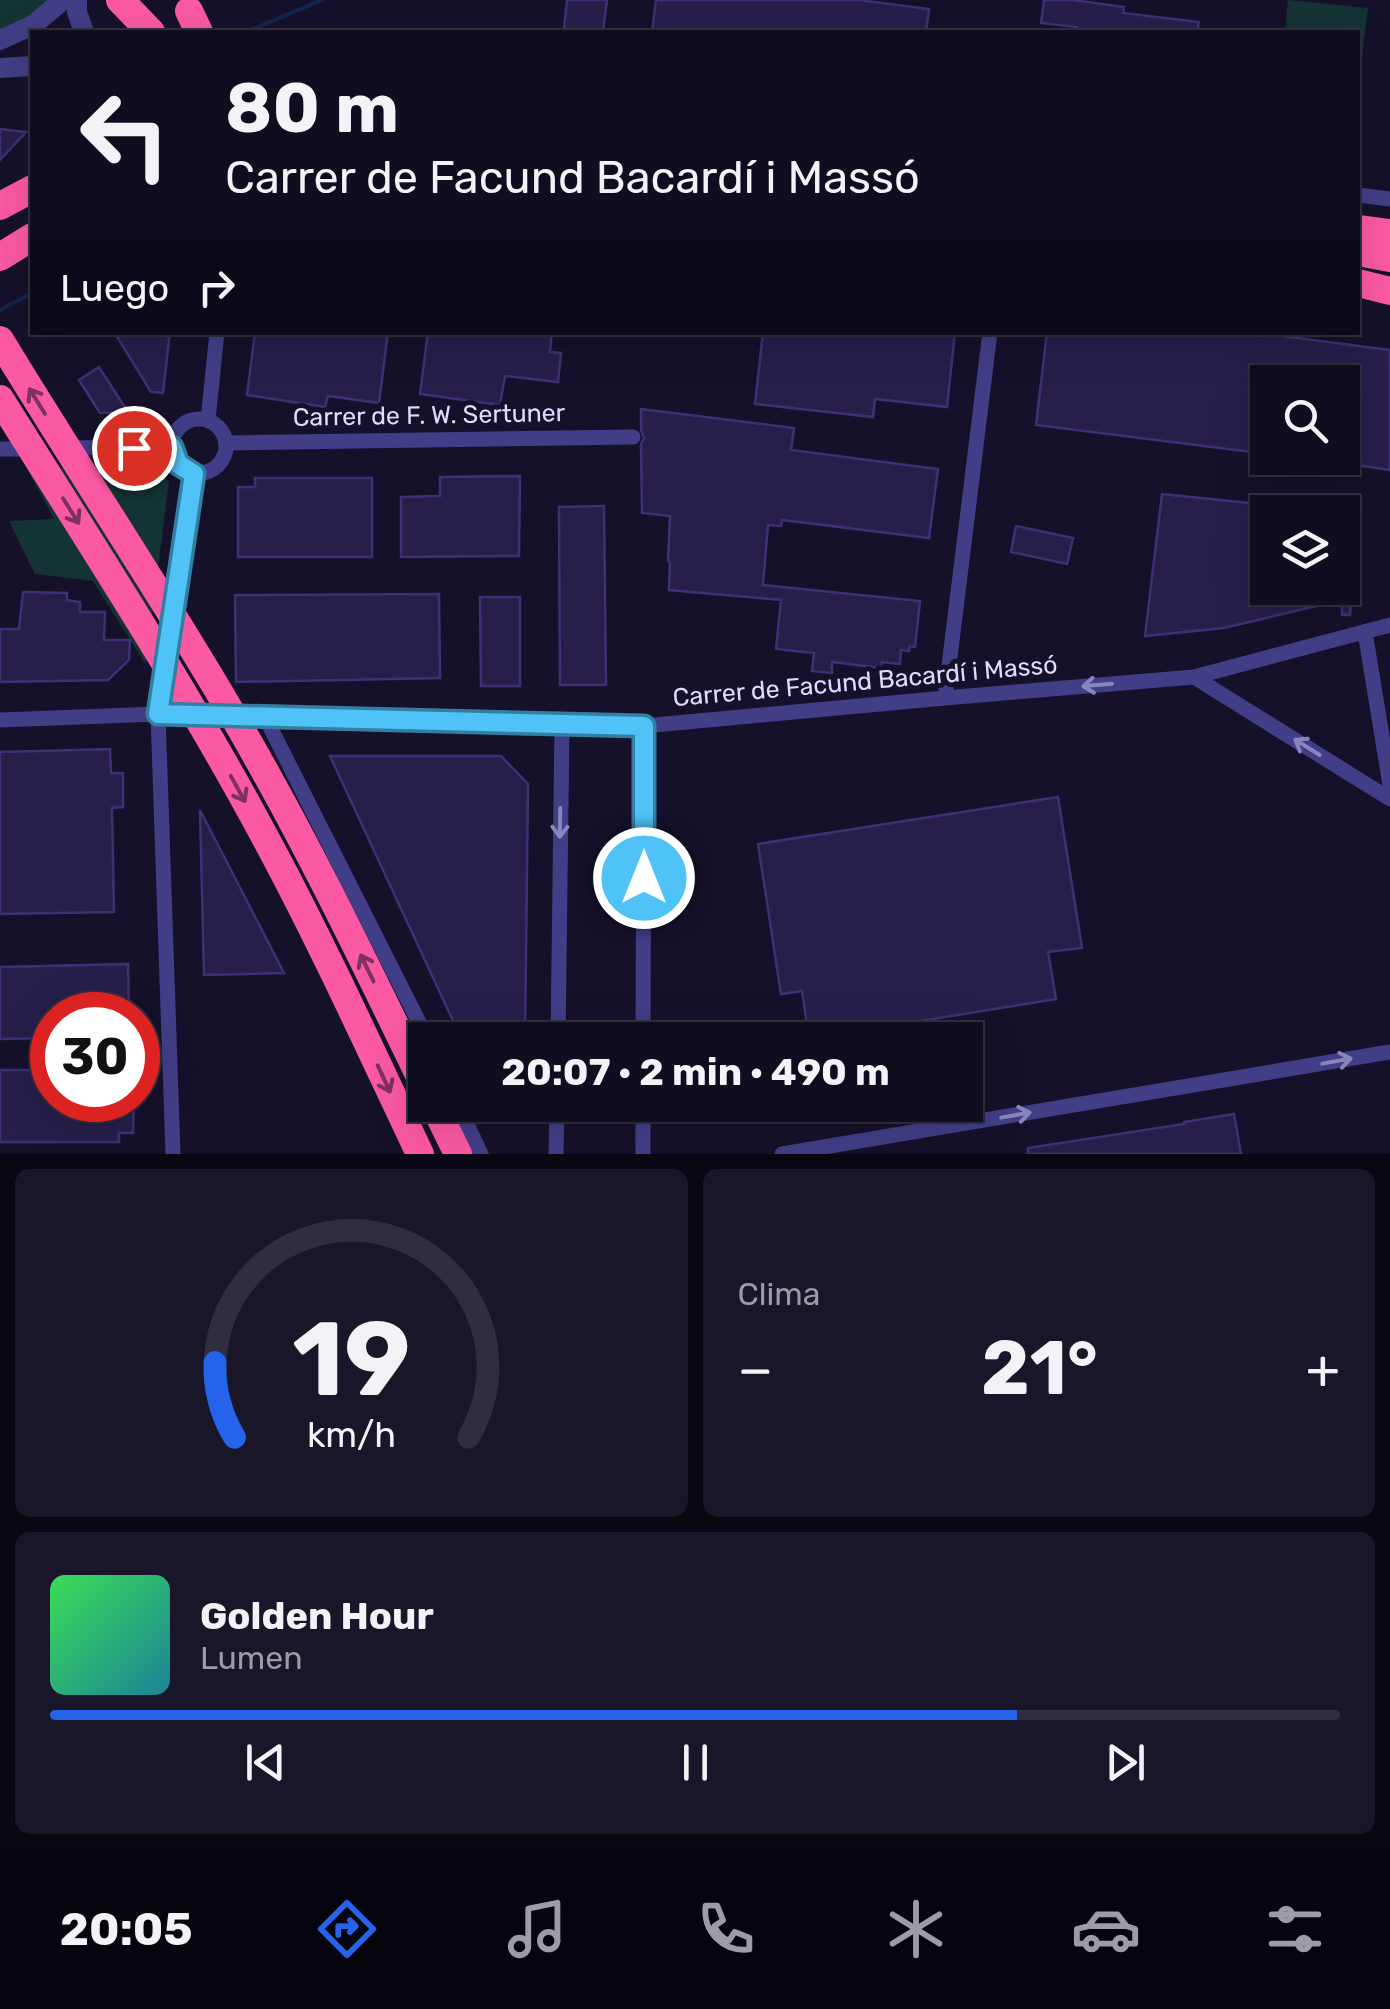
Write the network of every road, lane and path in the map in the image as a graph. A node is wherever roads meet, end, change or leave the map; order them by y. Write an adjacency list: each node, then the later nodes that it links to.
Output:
1 (62, 0): 6 (street)
2 (77, 0): 4 (street)
3 (120, 0): 5 (highway)
4 (83, 30)
5 (149, 30)
6 (0, 40)
7 (30, 66): 8 (street)
8 (0, 68)
9 (30, 190): 12 (highway)
10 (1360, 195): 11 (street)
11 (1390, 199)
12 (0, 206)
13 (30, 219): 16 (highway)
14 (1360, 229): 15 (highway)
15 (1390, 233)
16 (0, 236)
17 (30, 238): 19 (highway)
18 (1360, 252): 20 (highway)
19 (0, 257)
20 (1390, 258)
21 (1360, 270): 22 (highway)
22 (1390, 276)
23 (1360, 284): 24 (highway)
24 (1390, 291)
25 (217, 335): 29 (street)
26 (990, 335): 38 (street)
27 (0, 340): 50 (highway, one-way to 27, bridge)
28 (0, 399): 56 (highway, one-way to 56, bridge)
29 (208, 420): 31 (street); 32 (street)
30 (633, 437): 31 (street, Carrer de F. W. Sertuner)
31 (226, 443): 34 (street)
32 (172, 447): 33 (street); 34 (street)
33 (0, 449)
34 (194, 474): 39 (street)
35 (1390, 625): 36 (street, Carrer de Facund Bacardí i Massó)
36 (1365, 632): 37 (street, Carrer de Facund Bacardí i Massó); 44 (street)
37 (1194, 677): 38 (street, Carrer de Facund Bacardí i Massó, one-way to 38); 45 (street, one-way to 37)
38 (945, 698): 43 (street, Carrer de Facund Bacardí i Massó)
39 (158, 714): 40 (street, Carrer de Facund Bacardí i Massó); 41 (street, Carrer de Facund Bacardí i Massó); 55 (street)
40 (265, 717): 42 (street, Carrer de Facund Bacardí i Massó); 46 (street)
41 (0, 720)
42 (562, 725): 43 (street, Carrer de Facund Bacardí i Massó); 47 (street, one-way to 47)
43 (644, 726): 48 (street)
44 (1390, 785)
45 (1390, 798)
46 (419, 1022)
47 (558, 1022)
48 (644, 1022)
49 (1390, 1052): 61 (street, one-way to 49)
50 (408, 1053)
51 (442, 1122): 57 (highway)
52 (466, 1122): 58 (street)
53 (557, 1122): 59 (street)
54 (643, 1122): 60 (street)
55 (173, 1154)
56 (420, 1154)
57 (458, 1154)
58 (482, 1154)
59 (556, 1154)
60 (643, 1154)
61 (782, 1154)

